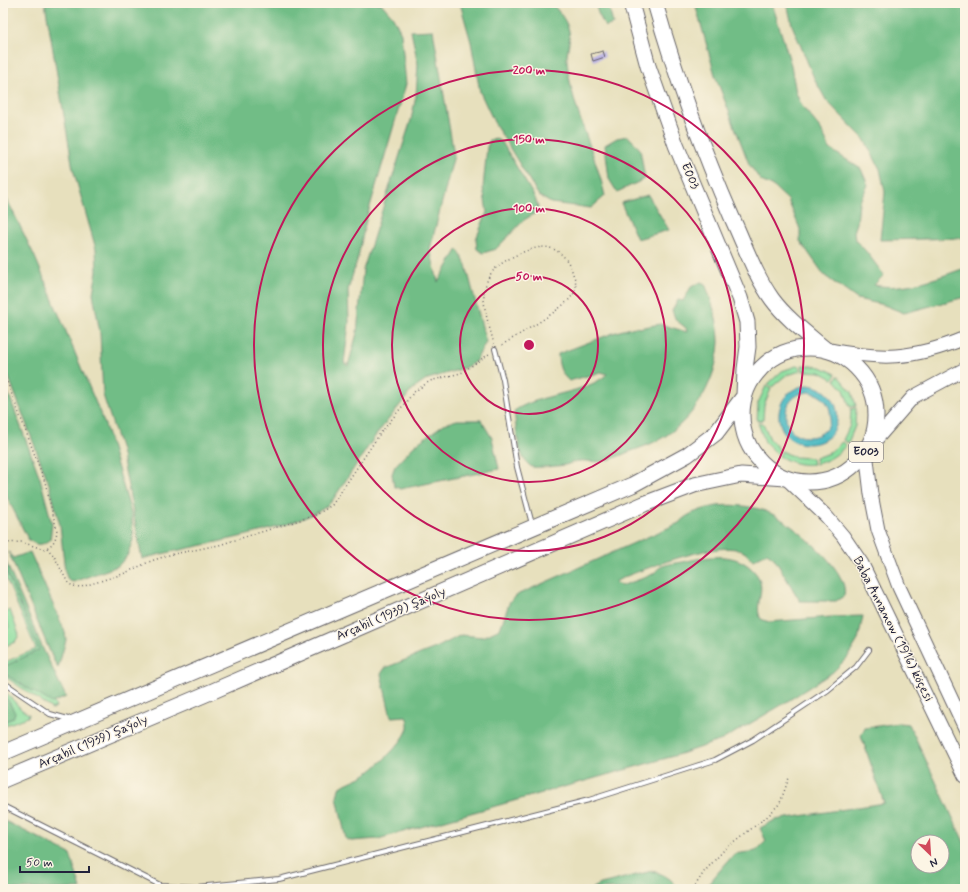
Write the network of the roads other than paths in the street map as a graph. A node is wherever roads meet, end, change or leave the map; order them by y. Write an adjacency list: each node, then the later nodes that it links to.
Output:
1 (631, 3): 7 (highway, E003)
2 (656, 3): 5 (highway, E003)
3 (965, 338): 5 (main road)
4 (495, 349): 10 (lane)
5 (825, 349): 7 (highway, E003); 8 (highway, E003)
6 (965, 368): 8 (main road)
7 (744, 396): 9 (highway, E003); 10 (highway, Arçabil (1939) şaýoly)
8 (866, 451): 9 (highway, E003); 14 (main road, Baba Annanow (1916) köçesi)
9 (786, 478): 16 (main road, Baba Annanow (1916) köçesi); 17 (highway, Arçabil (1939) şaýoly)
10 (533, 528): 13 (highway, Arçabil (1939) şaýoly)
11 (869, 650): 18 (lane)
12 (3, 682): 13 (lane)
13 (78, 721): 15 (highway, Arçabil (1939) şaýoly)
14 (965, 728)
15 (3, 753)
16 (965, 776)
17 (3, 780)
18 (3, 806)

